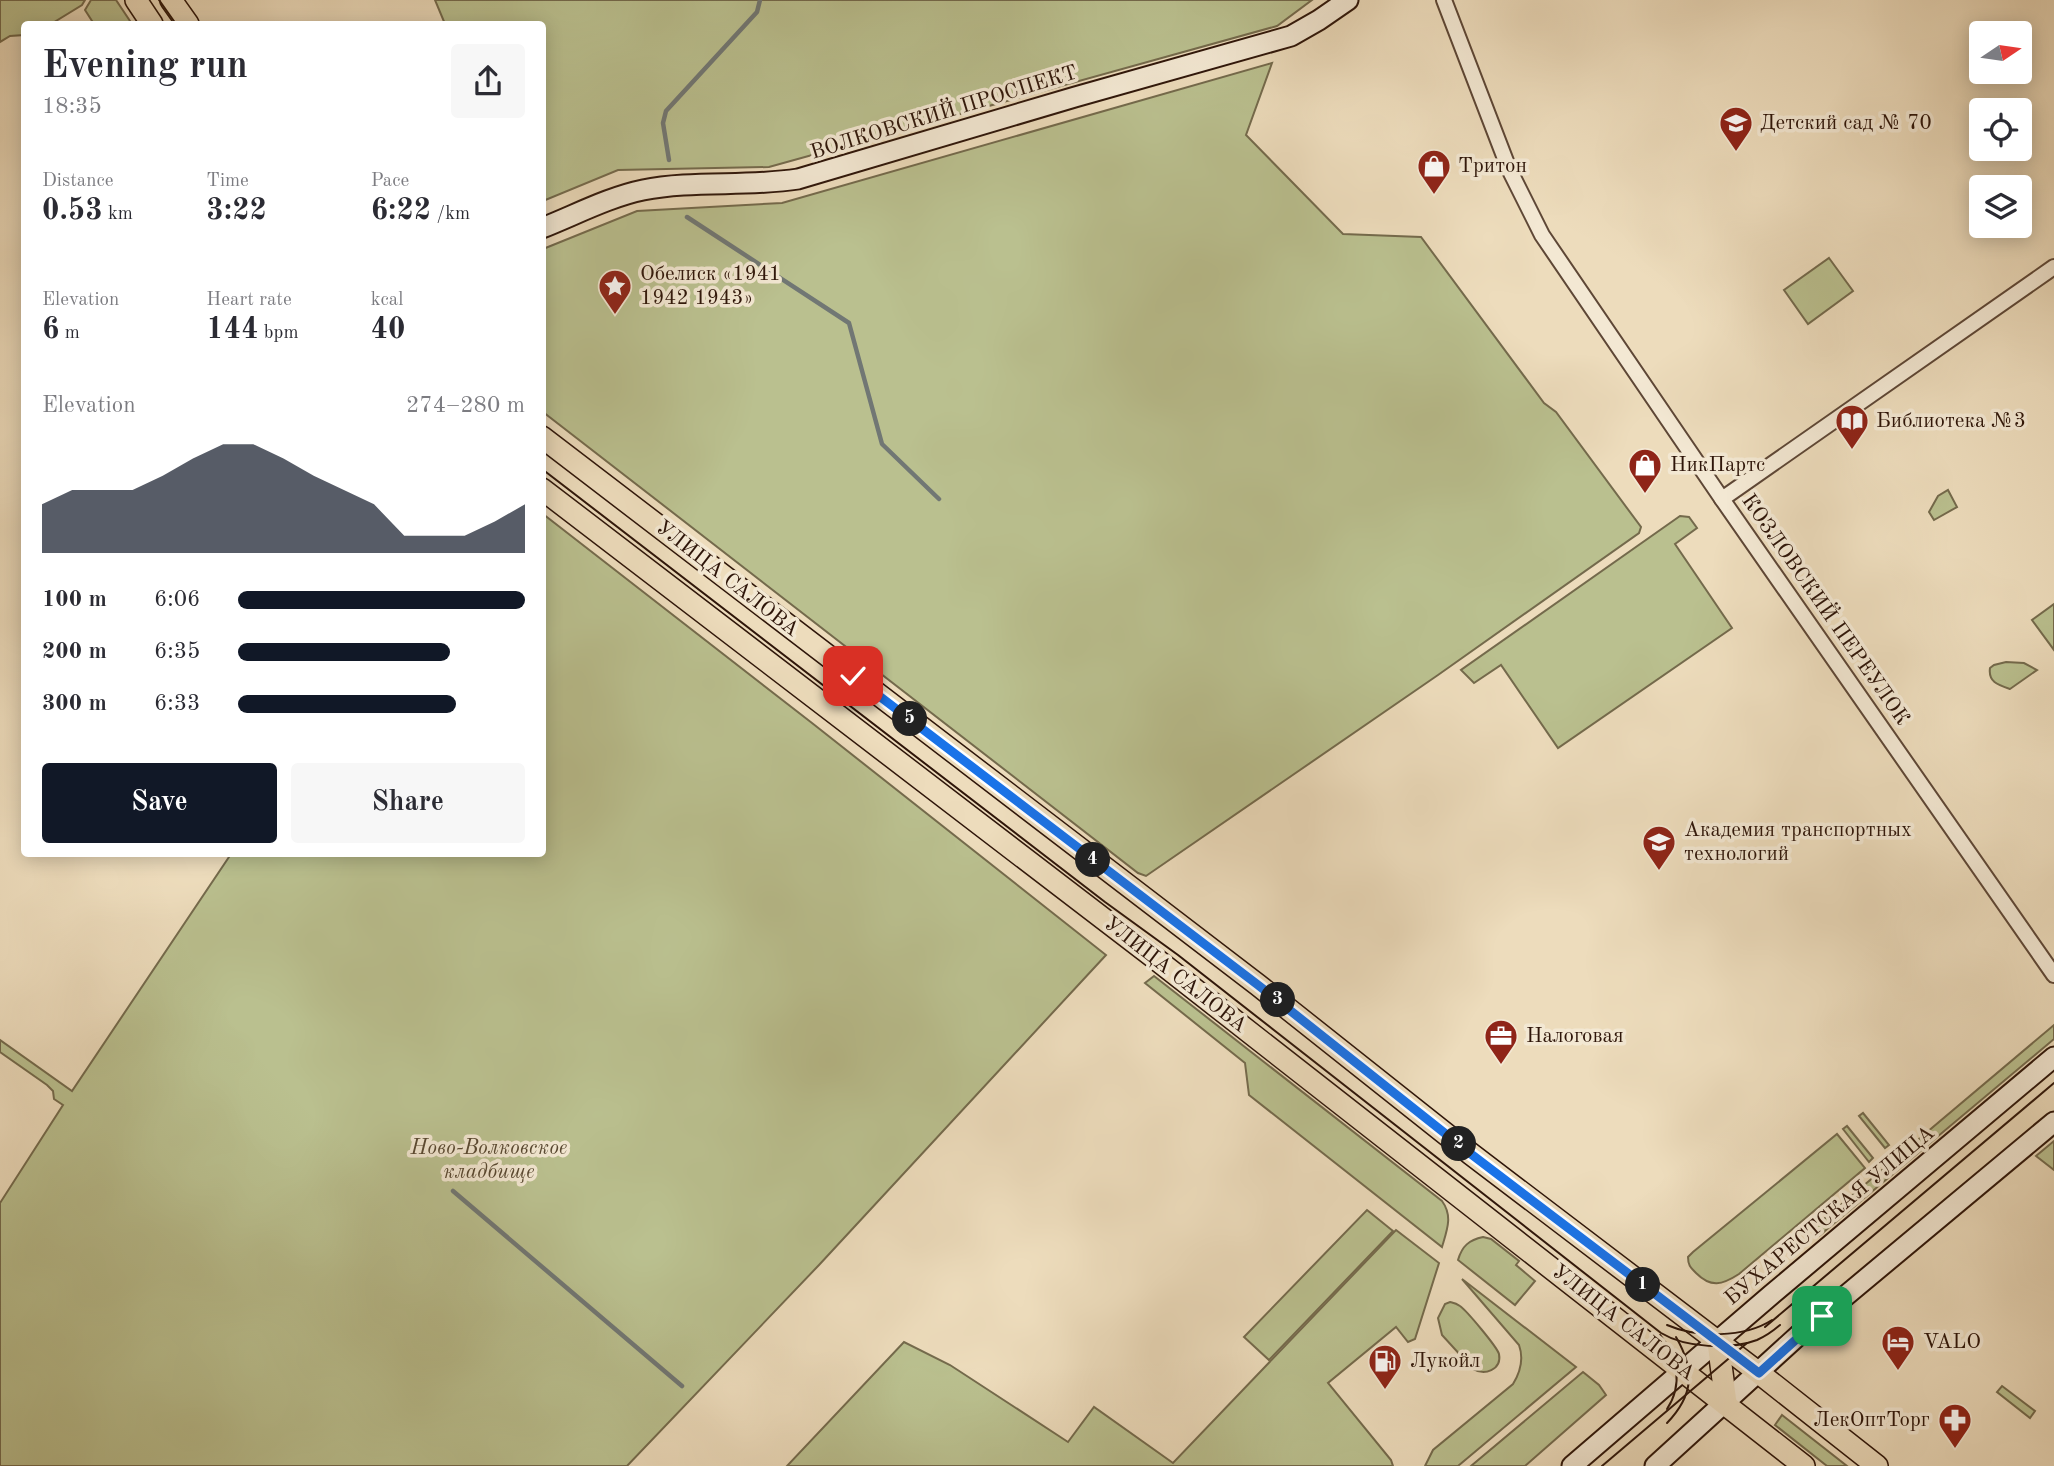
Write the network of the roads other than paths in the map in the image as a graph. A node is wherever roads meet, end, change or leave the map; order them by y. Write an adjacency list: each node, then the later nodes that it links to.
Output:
1 (136, 0): 5 (main road)
2 (171, 0): 6 (main road)
3 (1348, 0): 7 (main road, ВОЛКОВСКИЙ ПРОСПЕКТ)
4 (1444, 0): 11 (street, КОЗЛОВСКИЙ ПЕРЕУЛОК)
5 (150, 21)
6 (186, 21)
7 (546, 226)
8 (2054, 267): 11 (street)
9 (546, 440): 15 (main road, УЛИЦА САЛОВА)
10 (546, 492): 16 (main road, УЛИЦА САЛОВА)
11 (1722, 499): 12 (street, КОЗЛОВСКИЙ ПЕРЕУЛОК)
12 (2054, 975)
13 (2054, 1057): 15 (main road, БУХАРЕСТСКАЯ УЛИЦА)
14 (2054, 1122): 17 (main road)
15 (1718, 1342): 16 (main road, БУХАРЕСТСКАЯ УЛИЦА); 17 (main road, УЛИЦА САЛОВА); 18 (main road)
16 (1684, 1371): 18 (main road, УЛИЦА САЛОВА); 19 (main road, БУХАРЕСТСКАЯ УЛИЦА)
17 (1759, 1373): 18 (main road); 22 (main road, УЛИЦА САЛОВА)
18 (1726, 1403): 20 (main road); 21 (main road, УЛИЦА САЛОВА)
19 (1572, 1466)
20 (1656, 1466)
21 (1804, 1466)
22 (1877, 1466)

